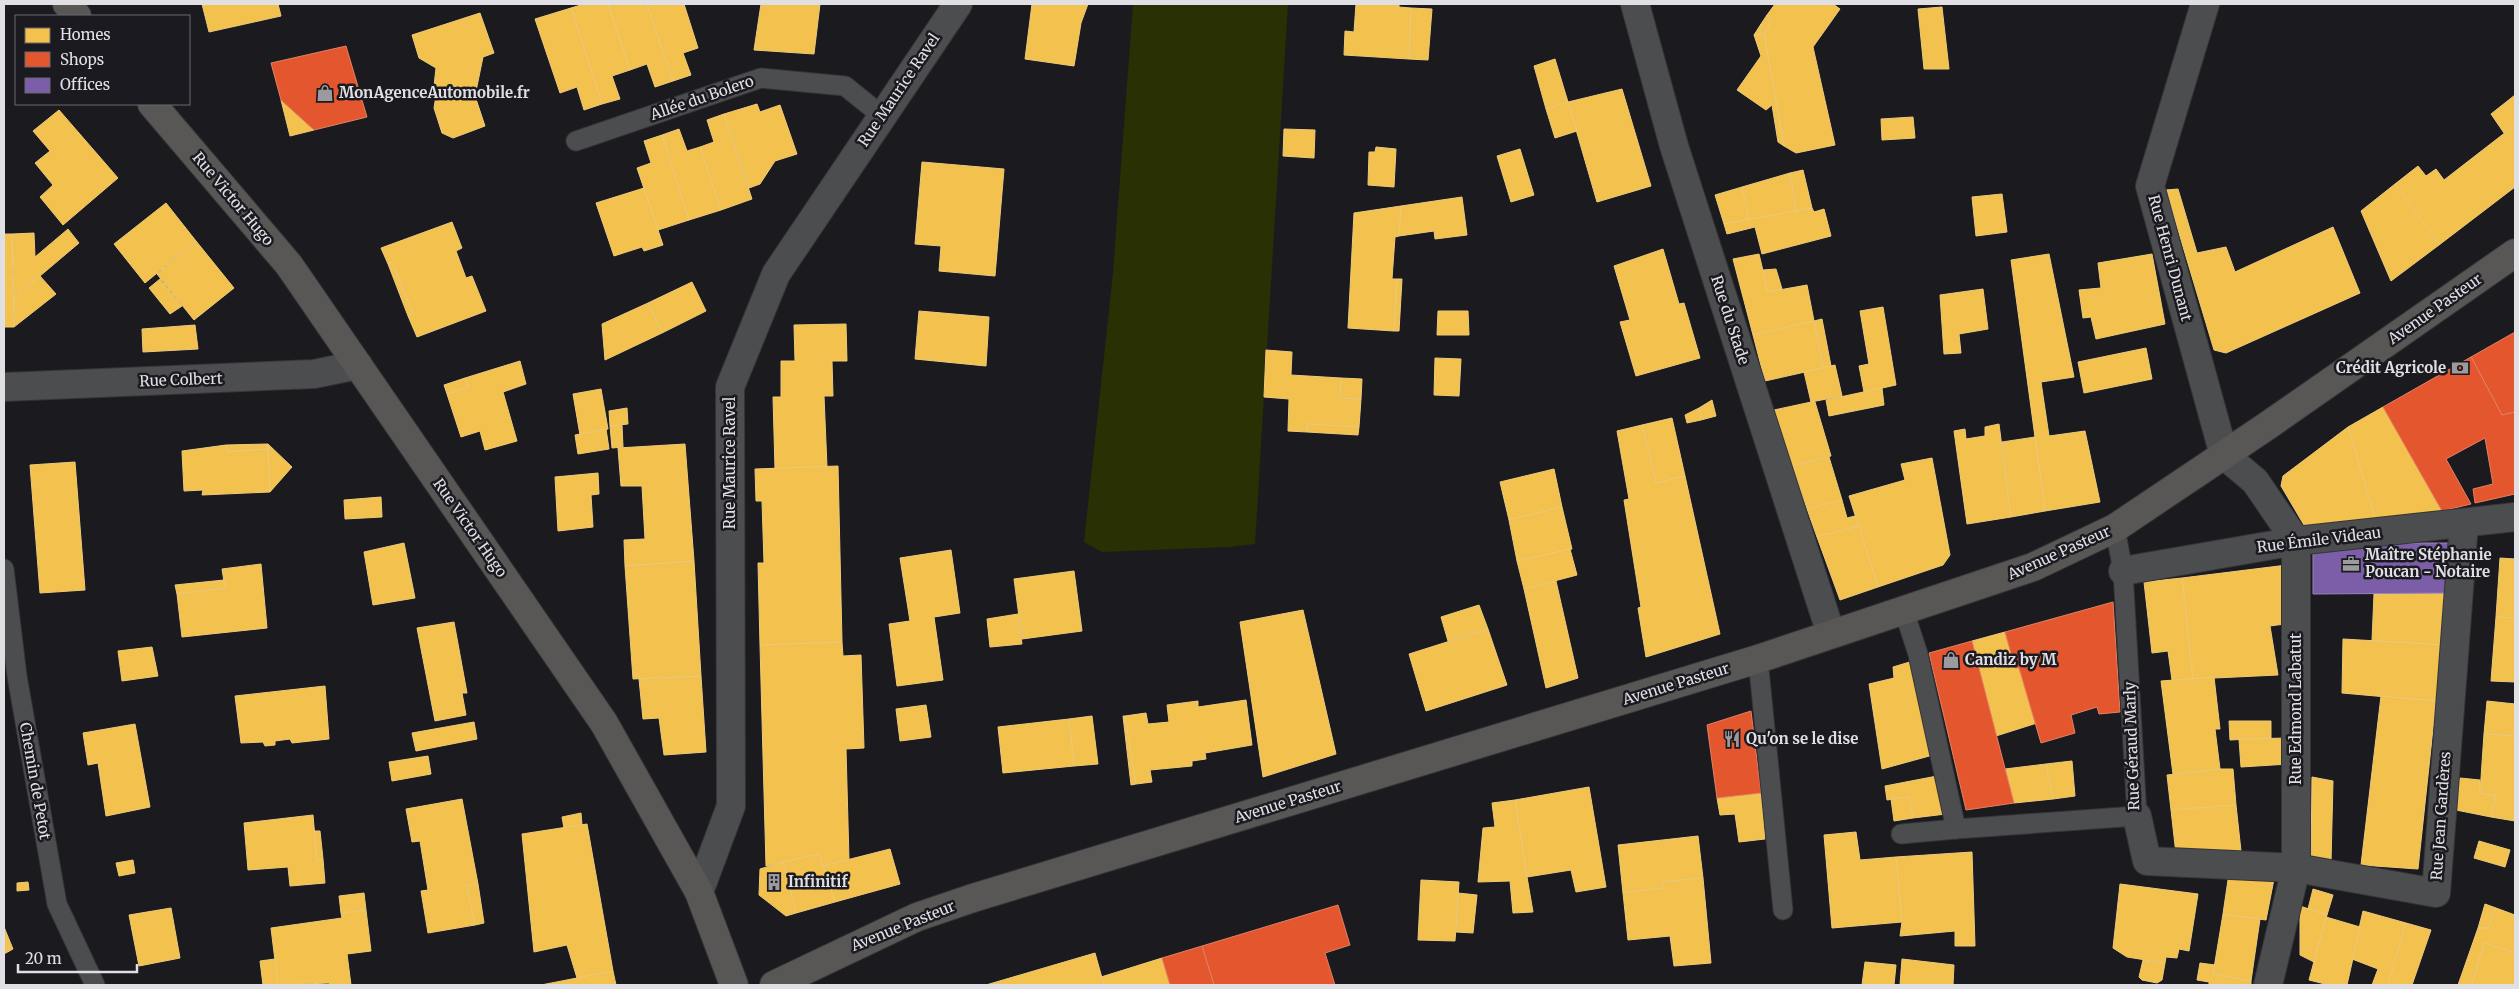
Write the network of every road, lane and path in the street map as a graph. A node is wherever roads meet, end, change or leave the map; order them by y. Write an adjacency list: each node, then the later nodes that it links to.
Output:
1 (67, 4): 5 (main road)
2 (958, 4): 7 (street, Rue Maurice Ravel)
3 (1635, 4): 20 (street, Rue du Stade)
4 (2206, 4): 12 (street, Rue Henri Dunant)
5 (76, 15)
6 (153, 105): 10 (main road, Rue Victor Hugo)
7 (881, 115): 8 (lane, Allée du Bolero); 26 (street, Rue Maurice Ravel)
8 (576, 141)
9 (2515, 253): 12 (main road, Avenue Pasteur)
10 (358, 365): 11 (street, Rue Colbert); 26 (main road, Rue Victor Hugo)
11 (4, 387)
12 (2224, 455): 15 (main road, Avenue Pasteur); 16 (street)
13 (2515, 517): 14 (street, Rue Émile Videau)
14 (2464, 523): 16 (street, Rue Émile Videau); 25 (street, Rue Jean Gardères)
15 (2115, 528): 18 (lane, Rue Géraud Marly); 19 (main road, Avenue Pasteur)
16 (2296, 541): 18 (street, Rue Émile Videau); 25 (street, Rue Edmond Labatut)
17 (4, 569): 28 (lane, Chemin de Petot)
18 (2123, 571): 22 (lane, Rue Géraud Marly)
19 (1904, 610): 20 (main road, Avenue Pasteur); 23 (lane)
20 (1831, 634): 21 (main road, Avenue Pasteur)
21 (1758, 659): 27 (lane); 30 (main road, Avenue Pasteur)
22 (2137, 816): 23 (lane, Rue Géraud Marly); 25 (street, Rue Jean Gardères)
23 (1956, 829): 24 (lane, Rue Géraud Marly)
24 (1901, 834)
25 (2296, 868): 31 (street, Rue Edmond Labatut)
26 (700, 892): 29 (main road, Rue Victor Hugo)
27 (1783, 910)
28 (95, 985)
29 (734, 985)
30 (774, 985)
31 (2268, 985)

